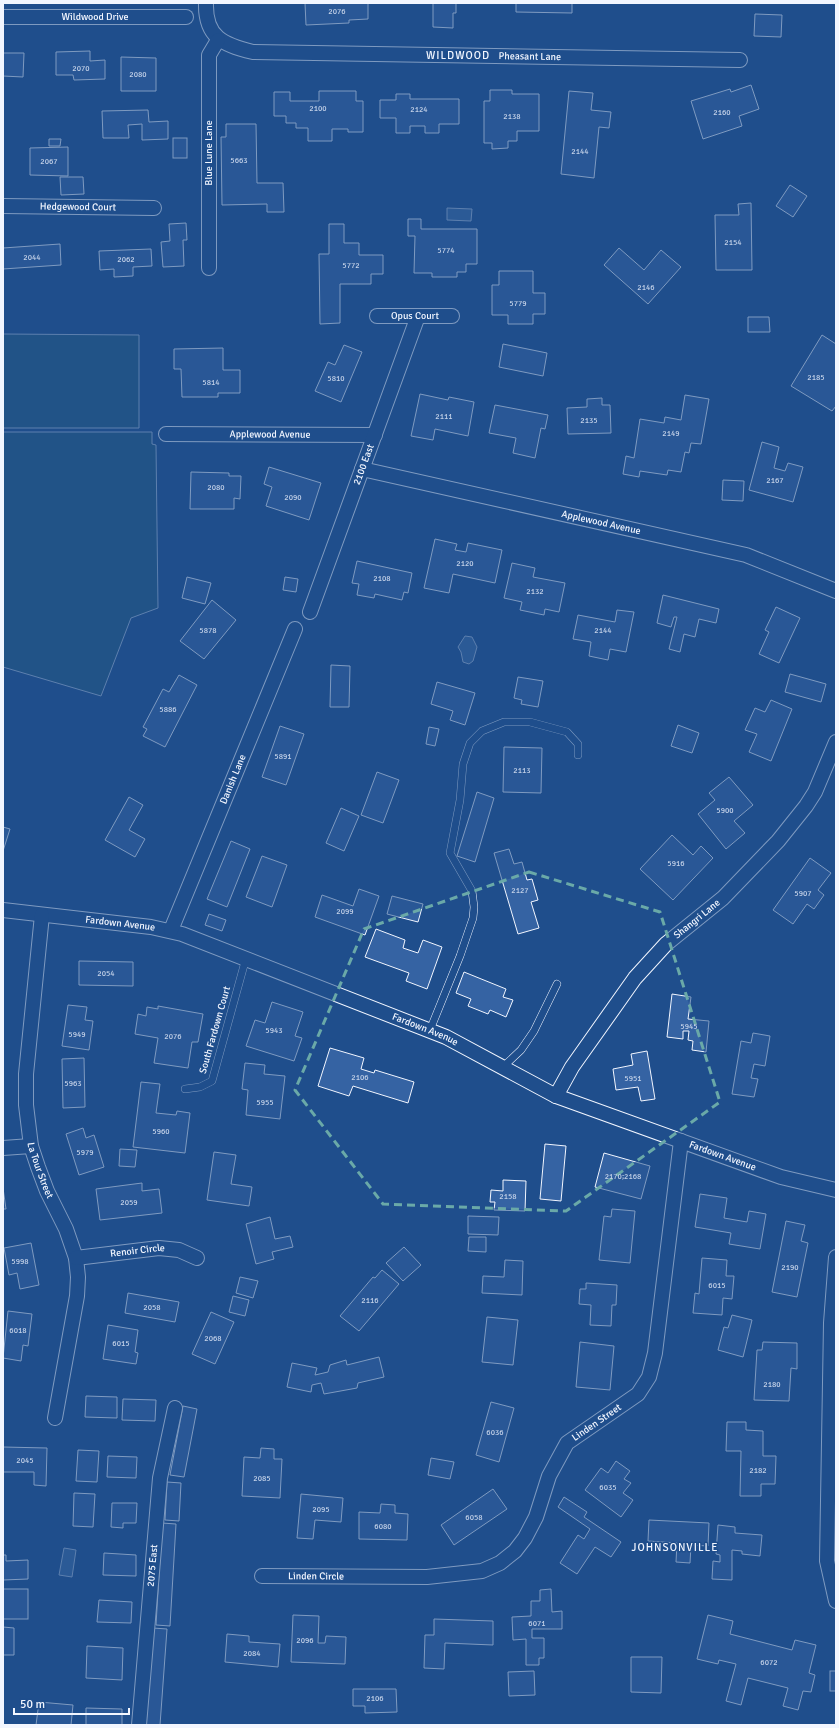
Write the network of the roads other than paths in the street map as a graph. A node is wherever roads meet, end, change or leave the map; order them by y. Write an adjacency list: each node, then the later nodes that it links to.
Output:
1 (206, 3): 4 (street)
2 (3, 17): 3 (street, Wildwood Drive)
3 (186, 17)
4 (218, 40): 5 (street, Pheasant Lane); 8 (street, Blue Lune Lane)
5 (740, 60)
6 (3, 206): 7 (street, Hedgewood Court)
7 (154, 208)
8 (209, 268)
9 (377, 316): 10 (street, Opus Court)
10 (418, 316): 11 (street, Opus Court); 13 (street, 2100 East)
11 (452, 316)
12 (166, 434): 13 (street, Applewood Avenue)
13 (375, 435): 14 (street, 2100 East)
14 (362, 469): 15 (street, Applewood Avenue); 16 (street, 2100 East)
15 (836, 591)
16 (310, 612)
17 (295, 629): 22 (street, Danish Lane)
18 (836, 742): 28 (street, Shangri Lane)
19 (578, 755): 25 (lane)
20 (3, 910): 21 (street, Fardown Avenue)
21 (42, 915): 22 (street, Fardown Avenue); 30 (street, La Tour Street)
22 (171, 930): 23 (street, Fardown Avenue)
23 (246, 958): 25 (street, Fardown Avenue); 27 (lane, South Fardown Court)
24 (557, 984): 26 (lane)
25 (430, 1030): 26 (street, Fardown Avenue)
26 (503, 1067): 28 (street, Fardown Avenue)
27 (185, 1089)
28 (556, 1096): 29 (street, Fardown Avenue)
29 (681, 1142): 32 (street, Fardown Avenue); 39 (street, Linden Street)
30 (31, 1146): 31 (street); 34 (street, La Tour Street)
31 (3, 1148)
32 (836, 1190)
33 (836, 1257): 40 (street)
34 (76, 1258): 35 (street, Renoir Circle); 37 (street, La Tour Street)
35 (198, 1258)
36 (175, 1408): 41 (street, 2075 East)
37 (55, 1418)
38 (262, 1576): 39 (street, Linden Circle)
39 (369, 1577)
40 (836, 1601)
41 (139, 1725)

